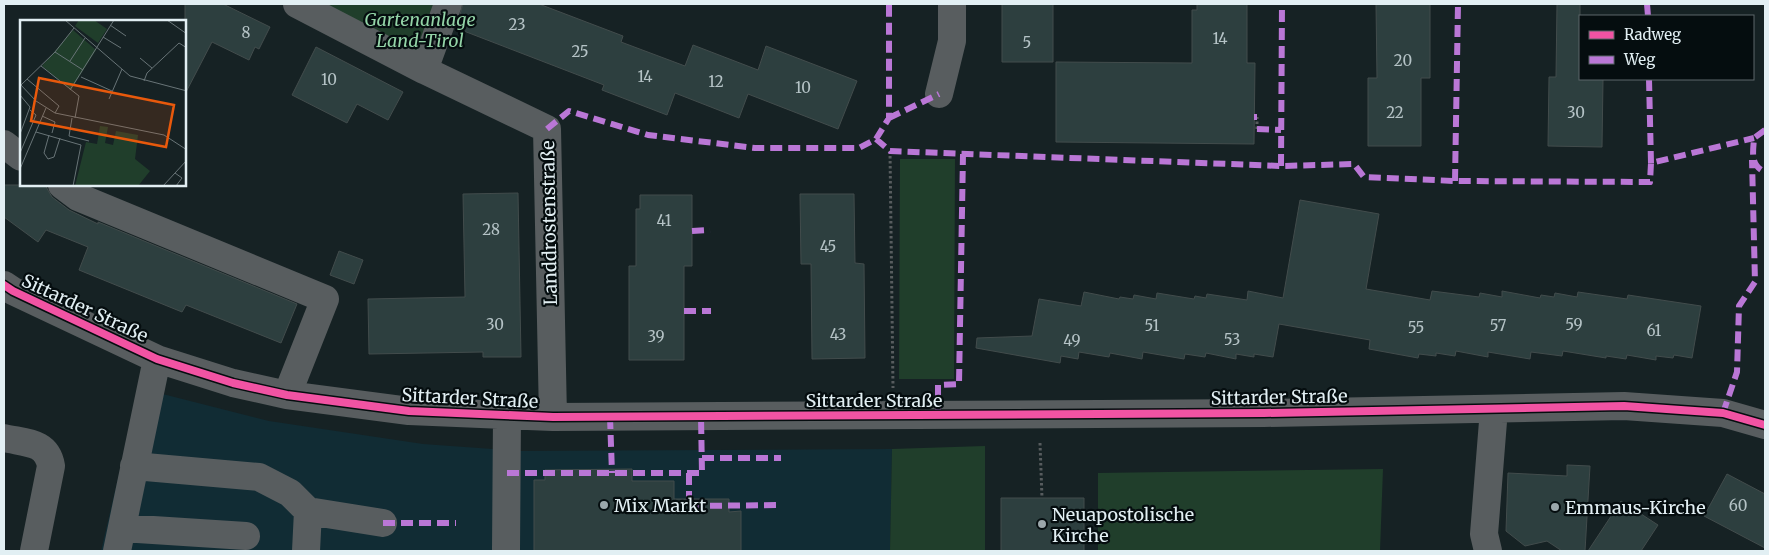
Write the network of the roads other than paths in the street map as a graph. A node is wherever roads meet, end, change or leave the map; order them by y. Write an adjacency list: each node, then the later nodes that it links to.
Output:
1 (297, 4): 4 (street, Landdrostenstraße)
2 (448, 4): 4 (street)
3 (952, 4): 5 (street)
4 (424, 70): 14 (street, Landdrostenstraße)
5 (939, 94)
6 (4, 144): 7 (street)
7 (20, 156)
8 (63, 186): 11 (street)
9 (4, 285): 10 (street, Sittarder Straße)
10 (157, 359): 11 (street, Sittarder Straße); 17 (street)
11 (287, 395): 13 (street, Sittarder Straße)
12 (1494, 409): 14 (street, Sittarder Straße); 15 (street, Sittarder Straße); 25 (street)
13 (507, 416): 14 (street, Sittarder Straße); 24 (street)
14 (553, 417)
15 (1765, 425)
16 (4, 438): 22 (street)
17 (134, 466): 18 (street); 21 (street)
18 (308, 511): 19 (street); 23 (street)
19 (383, 523)
20 (246, 536): 21 (street)
21 (119, 540)
22 (34, 551)
23 (306, 551)
24 (506, 551)
25 (1488, 551)

